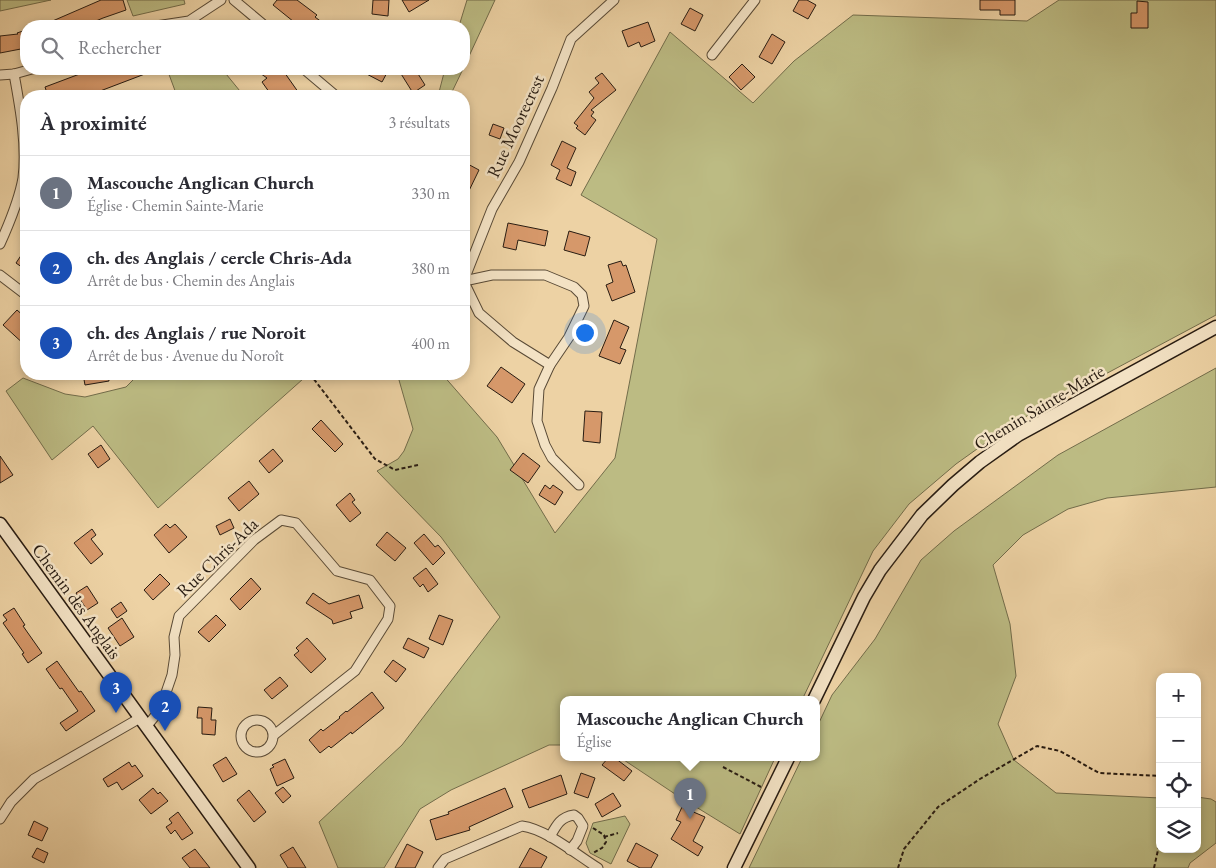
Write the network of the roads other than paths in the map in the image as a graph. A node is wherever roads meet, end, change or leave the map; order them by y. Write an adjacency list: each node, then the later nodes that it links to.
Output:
1 (221, 0): 5 (street)
2 (234, 0): 6 (street)
3 (614, 0): 16 (street, Rue Moorecrest)
4 (755, 0): 7 (street)
5 (191, 20)
6 (258, 20)
7 (712, 55)
8 (20, 72): 9 (street)
9 (14, 74): 10 (street); 13 (street)
10 (0, 75)
11 (311, 75): 12 (street)
12 (329, 90)
13 (20, 109)
14 (20, 192): 15 (street)
15 (0, 244)
16 (470, 266)
17 (0, 275): 19 (street)
18 (470, 280): 22 (street)
19 (20, 290)
20 (470, 294): 22 (street)
21 (1216, 327): 25 (street, Chemin Sainte-Marie)
22 (550, 365): 23 (street)
23 (579, 485)
24 (0, 524): 26 (street, Chemin des Anglais)
25 (820, 697)
26 (143, 722): 27 (street, Rue Chris-Ada); 29 (street); 32 (street, Chemin des Anglais)
27 (274, 735)
28 (787, 761): 35 (street)
29 (0, 819)
30 (550, 837): 31 (street); 31 (street); 33 (street)
31 (570, 850): 34 (street)
32 (249, 868)
33 (438, 868)
34 (598, 868)
35 (734, 868)

